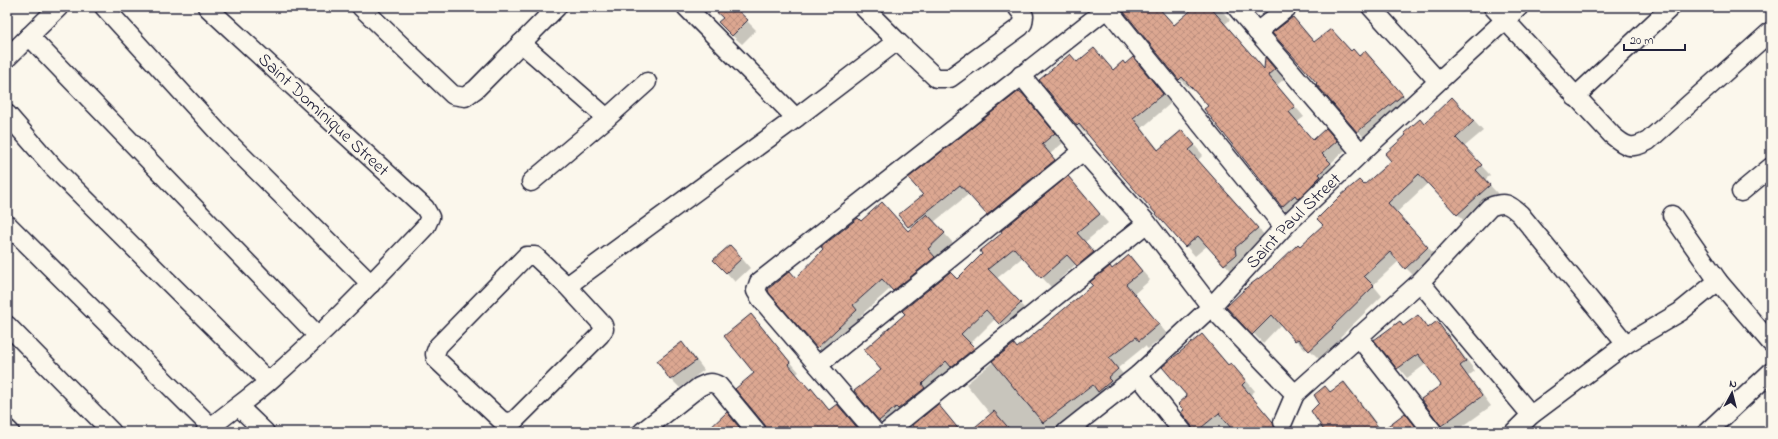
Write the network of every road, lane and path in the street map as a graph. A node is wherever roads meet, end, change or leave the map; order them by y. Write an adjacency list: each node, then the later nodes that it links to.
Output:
1 (59, 7): 18 (street)
2 (104, 7): 40 (street)
3 (207, 7): 40 (street, Saint Dominique Street)
4 (361, 7): 20 (street)
5 (557, 7): 20 (street)
6 (686, 7): 28 (street)
7 (863, 7): 19 (street)
8 (1017, 7): 19 (street)
9 (1236, 7): 17 (street)
10 (1288, 7): 17 (street)
11 (1371, 7): 24 (street)
12 (1519, 7): 15 (street, Saint Paul Street)
13 (1671, 7): 25 (street)
14 (1108, 8): 22 (street); 37 (street)
15 (1499, 14): 24 (street, Saint Paul Street); 25 (street)
16 (1771, 30): 25 (street)
17 (1257, 32): 30 (street)
18 (29, 36): 21 (street); 44 (street)
19 (897, 41): 28 (street)
20 (521, 43): 27 (street)
21 (7, 58)
22 (1021, 75): 29 (street); 48 (street)
23 (647, 82): 27 (street)
24 (1438, 82): 30 (street, Saint Paul Street)
25 (1575, 97)
26 (7, 114): 51 (street)
27 (607, 118): 32 (street)
28 (796, 118): 41 (street)
29 (1083, 151): 35 (street); 48 (street)
30 (1361, 153): 37 (street, Saint Paul Street)
31 (1771, 167): 33 (street)
32 (531, 182)
33 (1741, 192)
34 (1672, 215): 38 (street)
35 (1147, 223): 42 (street); 64 (street)
36 (7, 224): 57 (street)
37 (1284, 227): 42 (street, Saint Paul Street)
38 (1718, 281): 46 (street); 47 (street)
39 (1420, 282): 45 (street); 47 (street); 54 (street)
40 (370, 284): 44 (street)
41 (567, 286): 41 (street)
42 (1211, 307): 50 (street, Saint Paul Street); 52 (street)
43 (7, 325): 59 (street)
44 (317, 335): 51 (street)
45 (1358, 336): 52 (street); 67 (street)
46 (1771, 343)
47 (1626, 344): 54 (street)
48 (818, 365): 63 (street)
49 (1771, 372): 69 (street)
50 (1138, 374): 65 (street, Saint Paul Street); 66 (street)
51 (268, 381): 53 (street)
52 (1295, 394): 55 (street)
53 (239, 407): 57 (street); 60 (street)
54 (1531, 415): 68 (street)
55 (1283, 422)
56 (7, 429): 58 (street)
57 (208, 429)
58 (10, 432)
59 (112, 432)
60 (265, 432)
61 (642, 432): 62 (street)
62 (756, 432)
63 (875, 432)
64 (887, 432)
65 (1066, 432)
66 (1183, 432)
67 (1433, 432)
68 (1514, 432)
69 (1707, 432)

